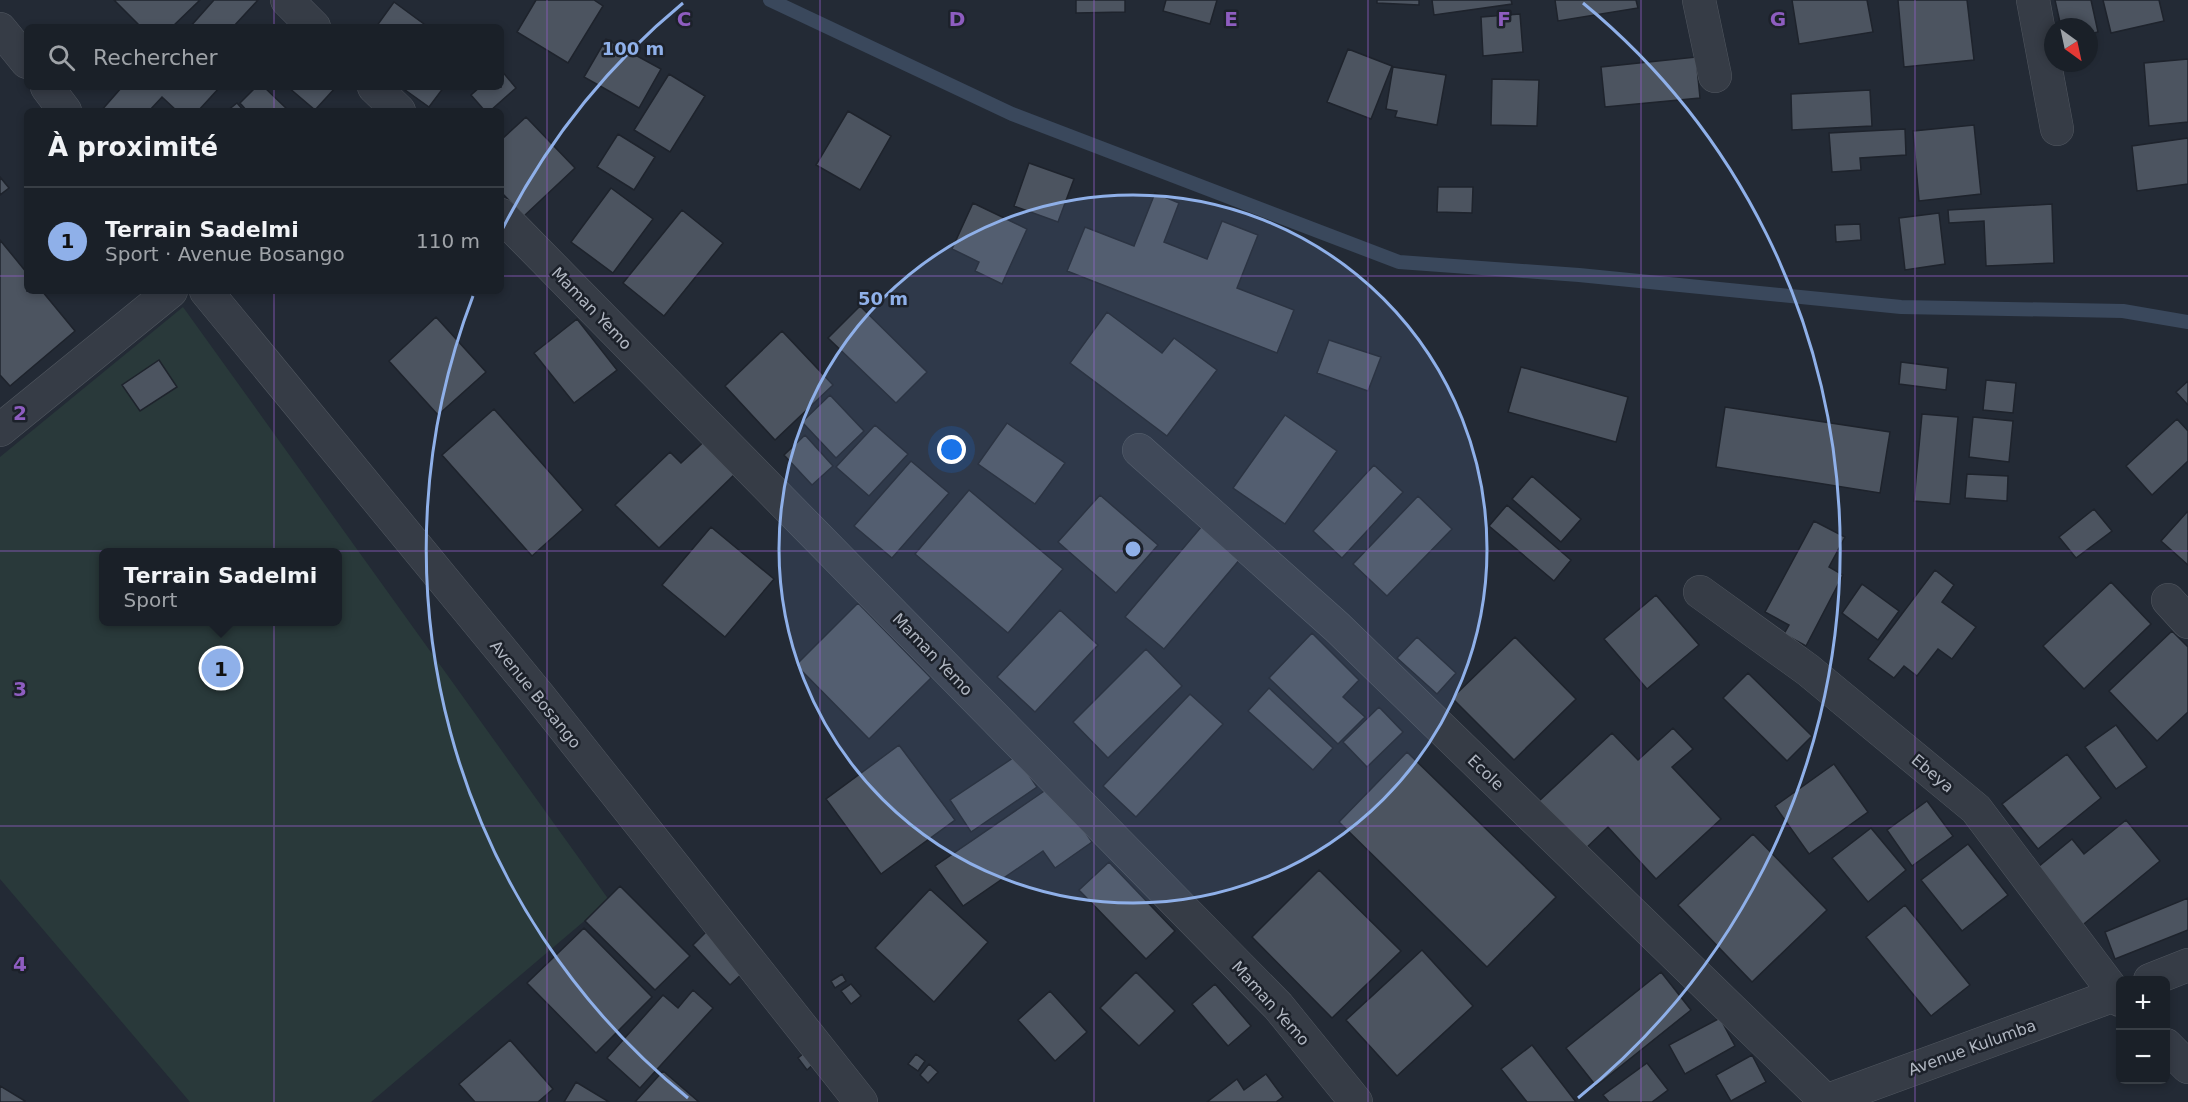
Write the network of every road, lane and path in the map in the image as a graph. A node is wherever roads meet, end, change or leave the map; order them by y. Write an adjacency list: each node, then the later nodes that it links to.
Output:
1 (287, 0): 4 (street)
2 (1700, 0): 7 (street)
3 (2033, 0): 12 (street)
4 (311, 24)
5 (0, 29): 6 (street)
6 (24, 58)
7 (1715, 76)
8 (48, 90): 10 (street)
9 (377, 90): 11 (street)
10 (63, 108)
11 (396, 108)
12 (2057, 129)
13 (504, 218): 26 (street, Maman Yemo)
14 (167, 294): 16 (street)
15 (208, 294): 25 (street, Avenue Bosango)
16 (0, 430)
17 (1139, 450): 27 (street, Ecole)
18 (1700, 592): 21 (street, Ebeya)
19 (2188, 965): 20 (street)
20 (2162, 976)
21 (2116, 992)
22 (2116, 997): 27 (street, Avenue Kulumba)
23 (2170, 1049): 24 (street)
24 (2188, 1067)
25 (861, 1102)
26 (1356, 1102)
27 (1825, 1102)

